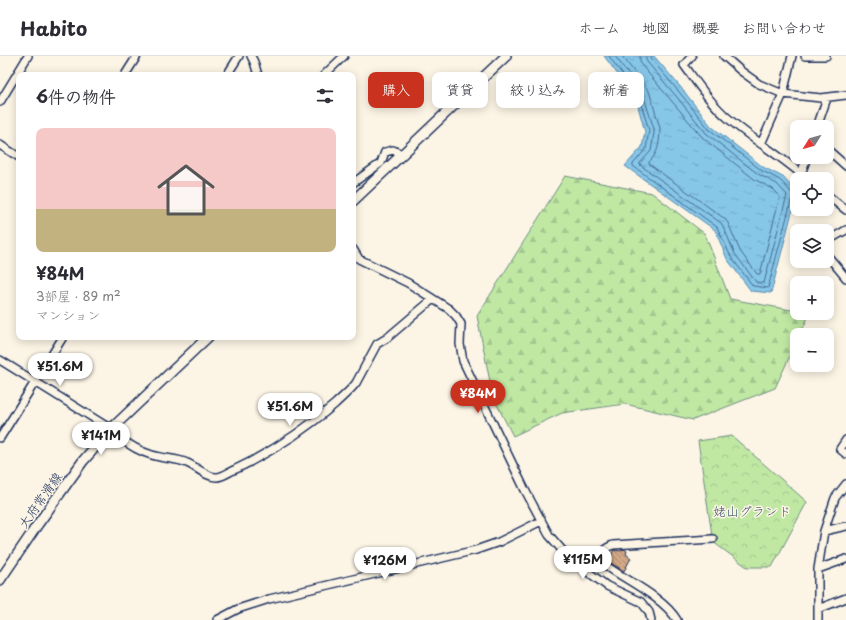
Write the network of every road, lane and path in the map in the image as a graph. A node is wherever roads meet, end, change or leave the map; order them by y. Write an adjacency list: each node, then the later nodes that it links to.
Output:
1 (28, 56): 12 (street)
2 (136, 56): 13 (street)
3 (239, 56): 14 (street)
4 (251, 56): 15 (street)
5 (344, 56): 16 (street)
6 (506, 56): 25 (main road)
7 (692, 56): 23 (street)
8 (724, 56): 18 (street)
9 (792, 56): 18 (street)
10 (805, 56): 11 (street)
11 (826, 56)
12 (18, 72)
13 (127, 72)
14 (229, 72)
15 (257, 72)
16 (327, 72)
17 (16, 76): 21 (street)
18 (782, 94): 20 (street); 23 (street)
19 (846, 95): 20 (street)
20 (827, 98): 22 (street)
21 (0, 102)
22 (819, 120)
23 (761, 144): 29 (street)
24 (0, 145): 26 (street)
25 (402, 154): 30 (street); 31 (main road)
26 (16, 155)
27 (834, 155): 28 (street)
28 (846, 166)
29 (798, 172)
30 (356, 181)
31 (356, 198)
32 (834, 201): 33 (street)
33 (846, 210)
34 (846, 230): 35 (street)
35 (834, 237)
36 (356, 253): 39 (street)
37 (834, 263): 38 (street)
38 (846, 278)
39 (433, 299): 44 (street); 49 (street)
40 (61, 340): 43 (street)
41 (205, 340): 44 (main road, 大府常滑線)
42 (0, 360): 43 (street)
43 (35, 382): 44 (street); 45 (street)
44 (110, 430): 55 (main road, 大府常滑線)
45 (0, 438)
46 (846, 440): 47 (street)
47 (846, 454)
48 (846, 484): 51 (street)
49 (541, 521): 58 (street); 59 (street)
50 (846, 526): 51 (street)
51 (824, 531): 54 (street)
52 (713, 540): 60 (street)
53 (846, 559): 54 (street)
54 (818, 569): 57 (street)
55 (0, 580)
56 (846, 598): 57 (street)
57 (818, 609): 61 (street)
58 (217, 620)
59 (651, 620)
60 (677, 620)
61 (818, 620)

